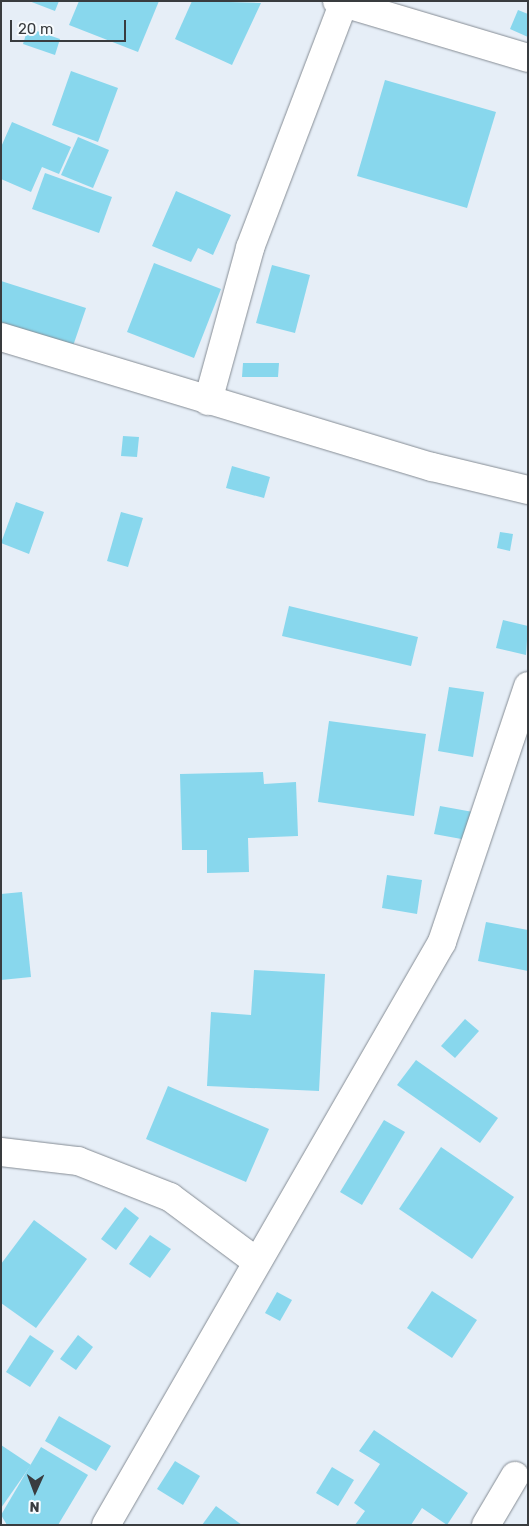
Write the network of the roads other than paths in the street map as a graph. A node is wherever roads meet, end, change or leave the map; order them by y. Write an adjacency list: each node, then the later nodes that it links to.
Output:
1 (340, 3): 2 (street); 4 (street)
2 (528, 58)
3 (1, 336): 4 (street)
4 (208, 401): 5 (street)
5 (528, 490)
6 (528, 686): 8 (street)
7 (1, 1152): 8 (street)
8 (256, 1261): 10 (street)
9 (515, 1476): 11 (street)
10 (106, 1525)
11 (486, 1525)

